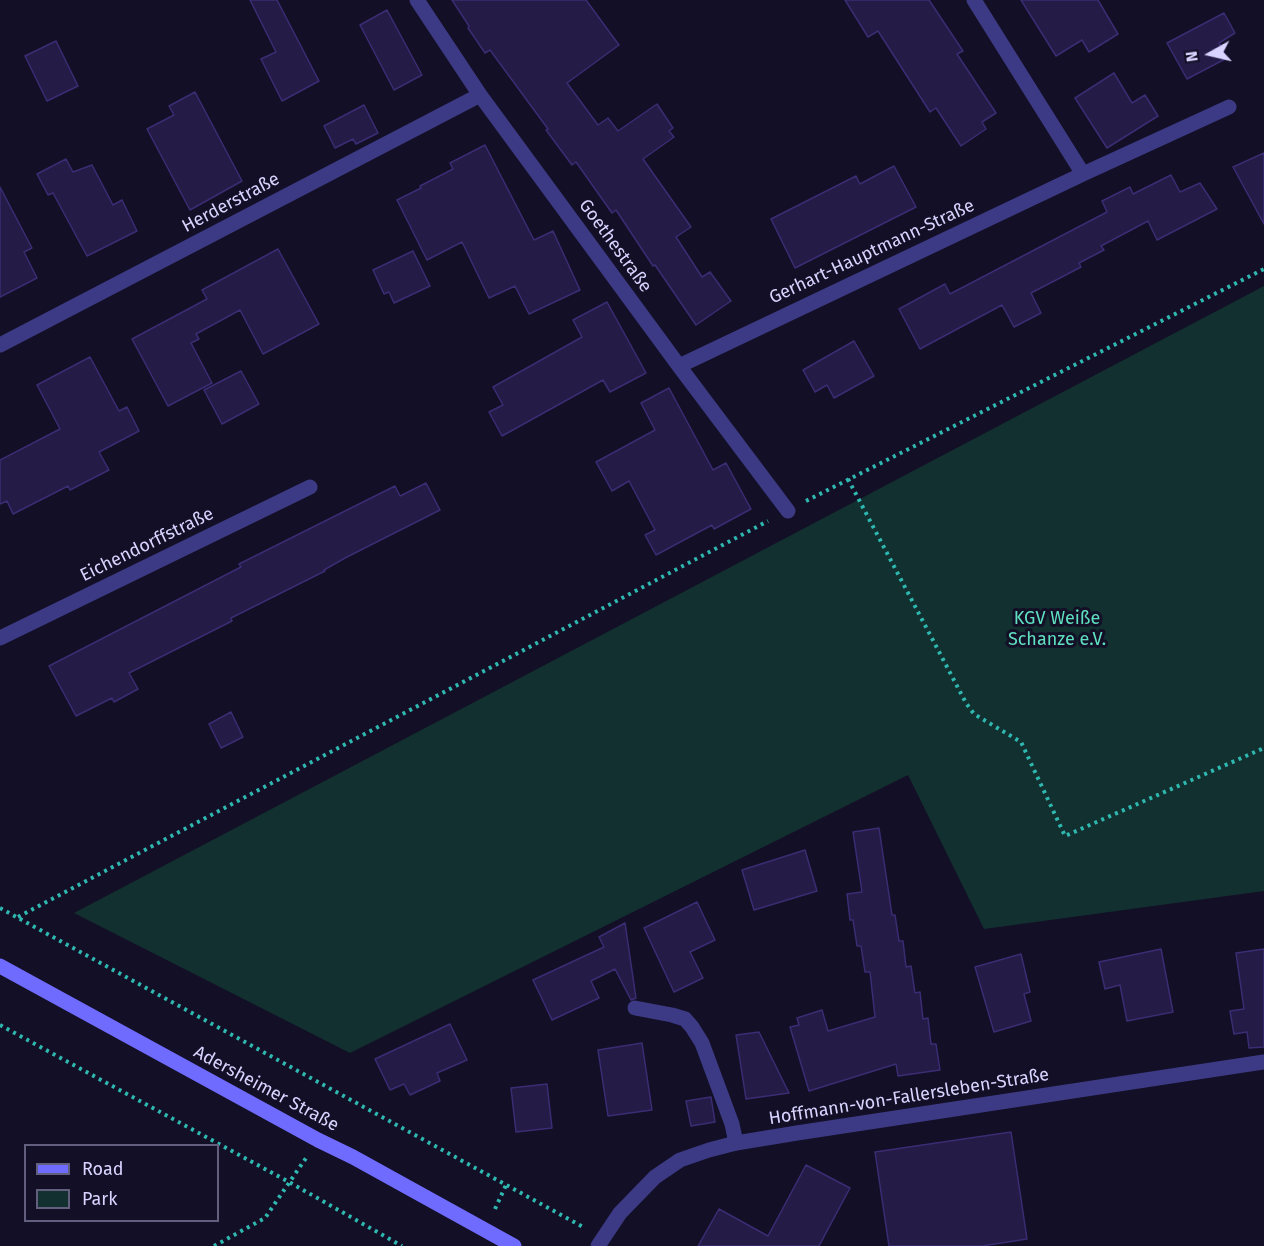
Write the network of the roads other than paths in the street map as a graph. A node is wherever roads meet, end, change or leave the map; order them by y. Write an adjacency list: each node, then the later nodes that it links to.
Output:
1 (417, 0): 3 (street, Goethestraße)
2 (974, 0): 5 (street)
3 (480, 95): 6 (street, Herderstraße); 7 (street, Goethestraße)
4 (1229, 107): 5 (street, Gerhart-Hauptmann-Straße)
5 (1083, 174): 7 (street, Gerhart-Hauptmann-Straße)
6 (0, 345)
7 (679, 366): 9 (street, Goethestraße)
8 (310, 487): 10 (street, Eichendorffstraße)
9 (788, 510)
10 (0, 638)
11 (0, 966): 16 (main road, Adersheimer Straße)
12 (635, 1008): 14 (street)
13 (1264, 1062): 14 (street, Hoffmann-von-Fallersleben-Straße)
14 (736, 1143): 15 (street, Hoffmann-von-Fallersleben-Straße)
15 (601, 1242)
16 (514, 1246)

